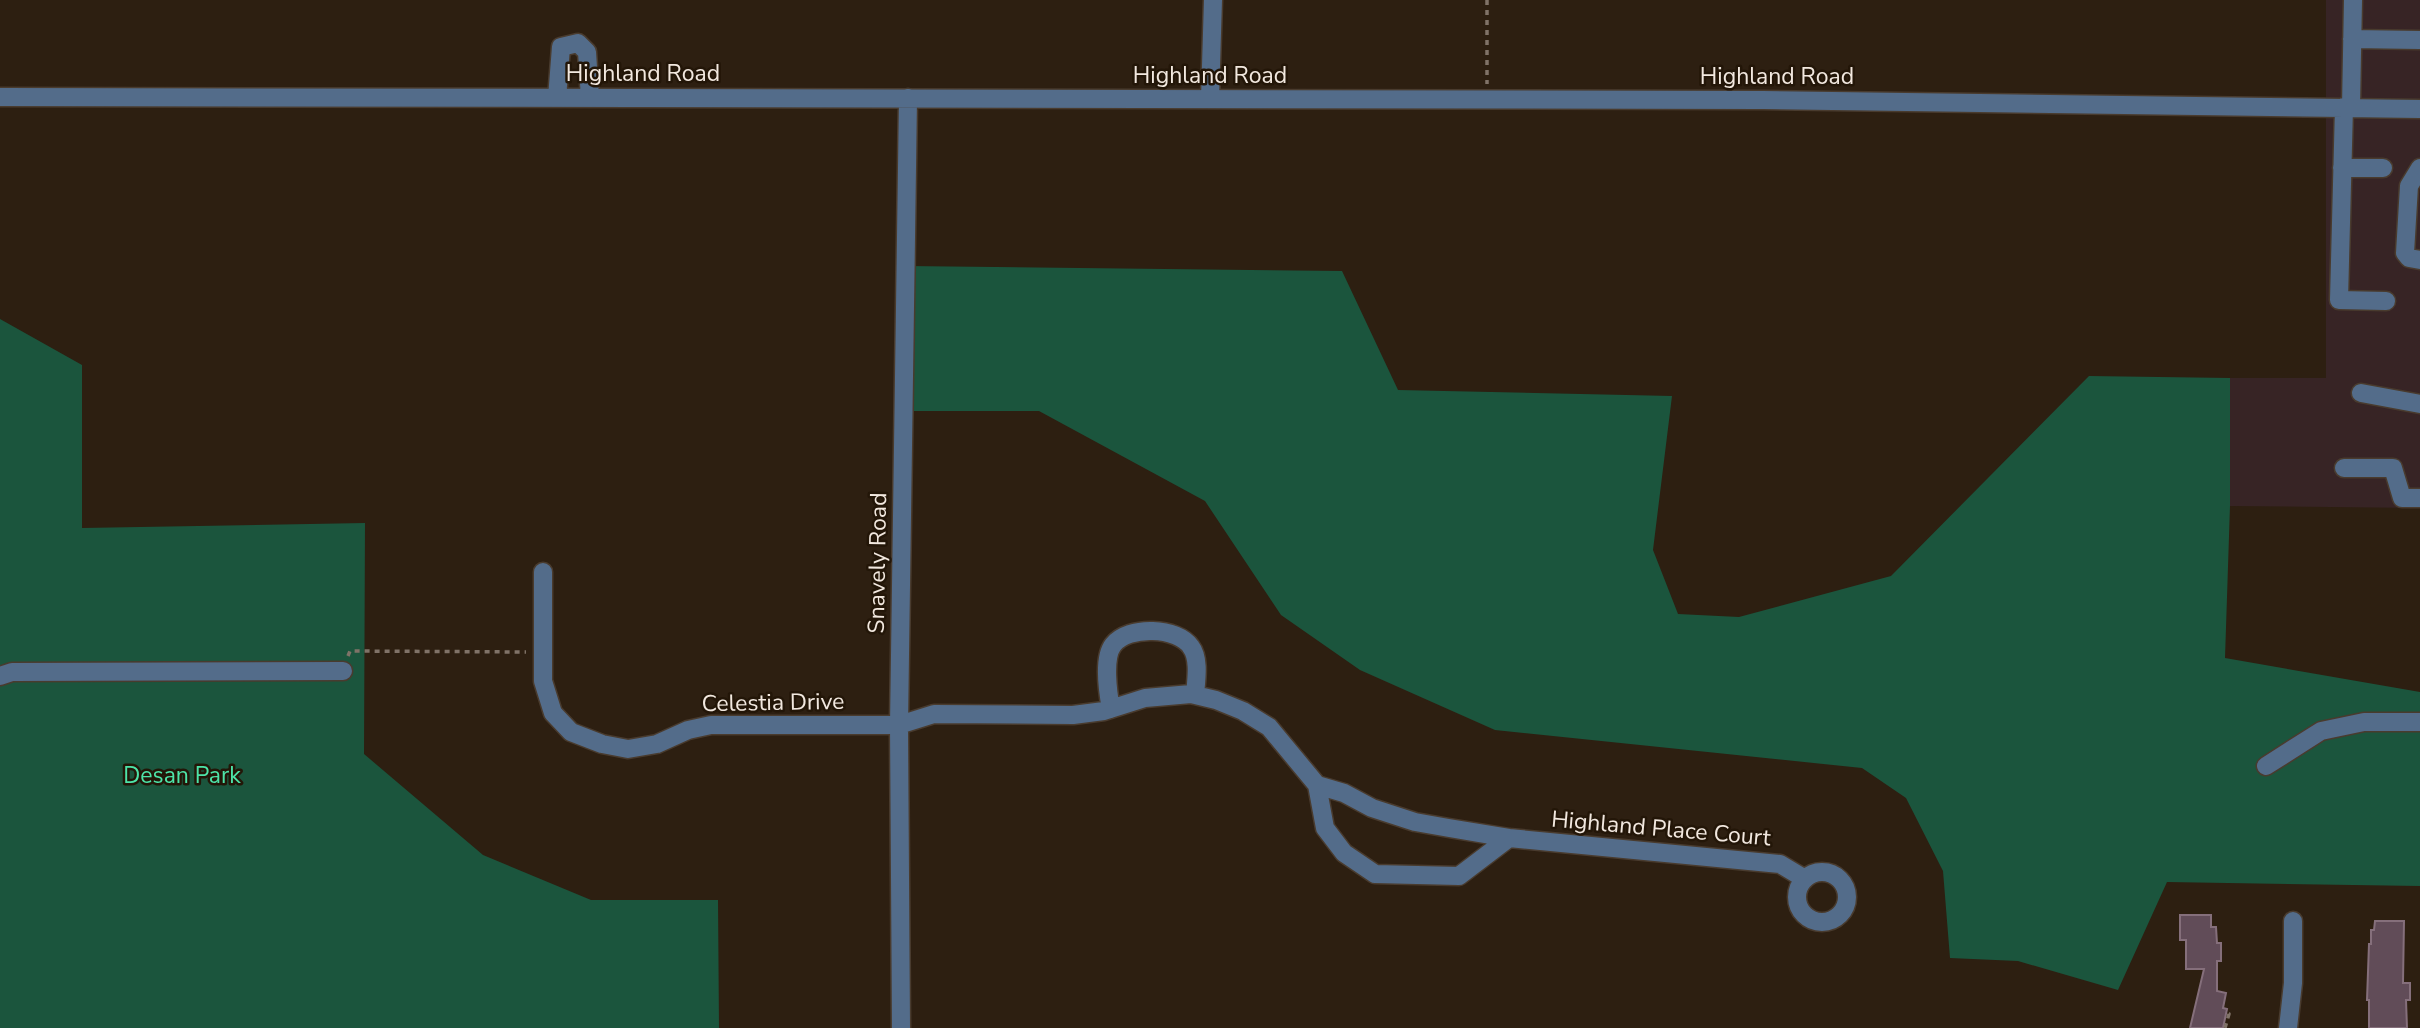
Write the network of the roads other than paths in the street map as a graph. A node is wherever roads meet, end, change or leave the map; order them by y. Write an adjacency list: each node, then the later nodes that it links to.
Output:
1 (1213, 0): 9 (street)
2 (2353, 0): 3 (street)
3 (2352, 39): 4 (street); 10 (street)
4 (2420, 40)
5 (0, 97): 6 (street, Highland Road)
6 (557, 98): 7 (street, Highland Road); 7 (street)
7 (590, 98): 8 (street, Highland Road)
8 (908, 98): 9 (street, Highland Road); 27 (street, Snavely Road)
9 (1210, 99): 10 (street, Highland Road)
10 (2347, 107): 11 (street, Highland Road); 12 (street)
11 (2420, 109)
12 (2342, 168): 14 (street); 16 (street)
13 (2420, 168): 15 (street)
14 (2383, 169)
15 (2420, 260)
16 (2386, 301)
17 (2361, 393): 18 (street)
18 (2420, 404)
19 (2344, 468): 20 (street)
20 (2420, 498)
21 (543, 572): 27 (street, Celestia Drive)
22 (343, 671): 23 (street)
23 (0, 676)
24 (1195, 695): 25 (street); 25 (street); 29 (street)
25 (1111, 709): 27 (street)
26 (2420, 722): 28 (street)
27 (900, 725): 33 (street, Snavely Road)
28 (2266, 766)
29 (1317, 785): 30 (street, Highland Place Court); 30 (street)
30 (1509, 838): 31 (street, Highland Place Court)
31 (1805, 878)
32 (2293, 921): 34 (street)
33 (901, 1028)
34 (2288, 1028)

